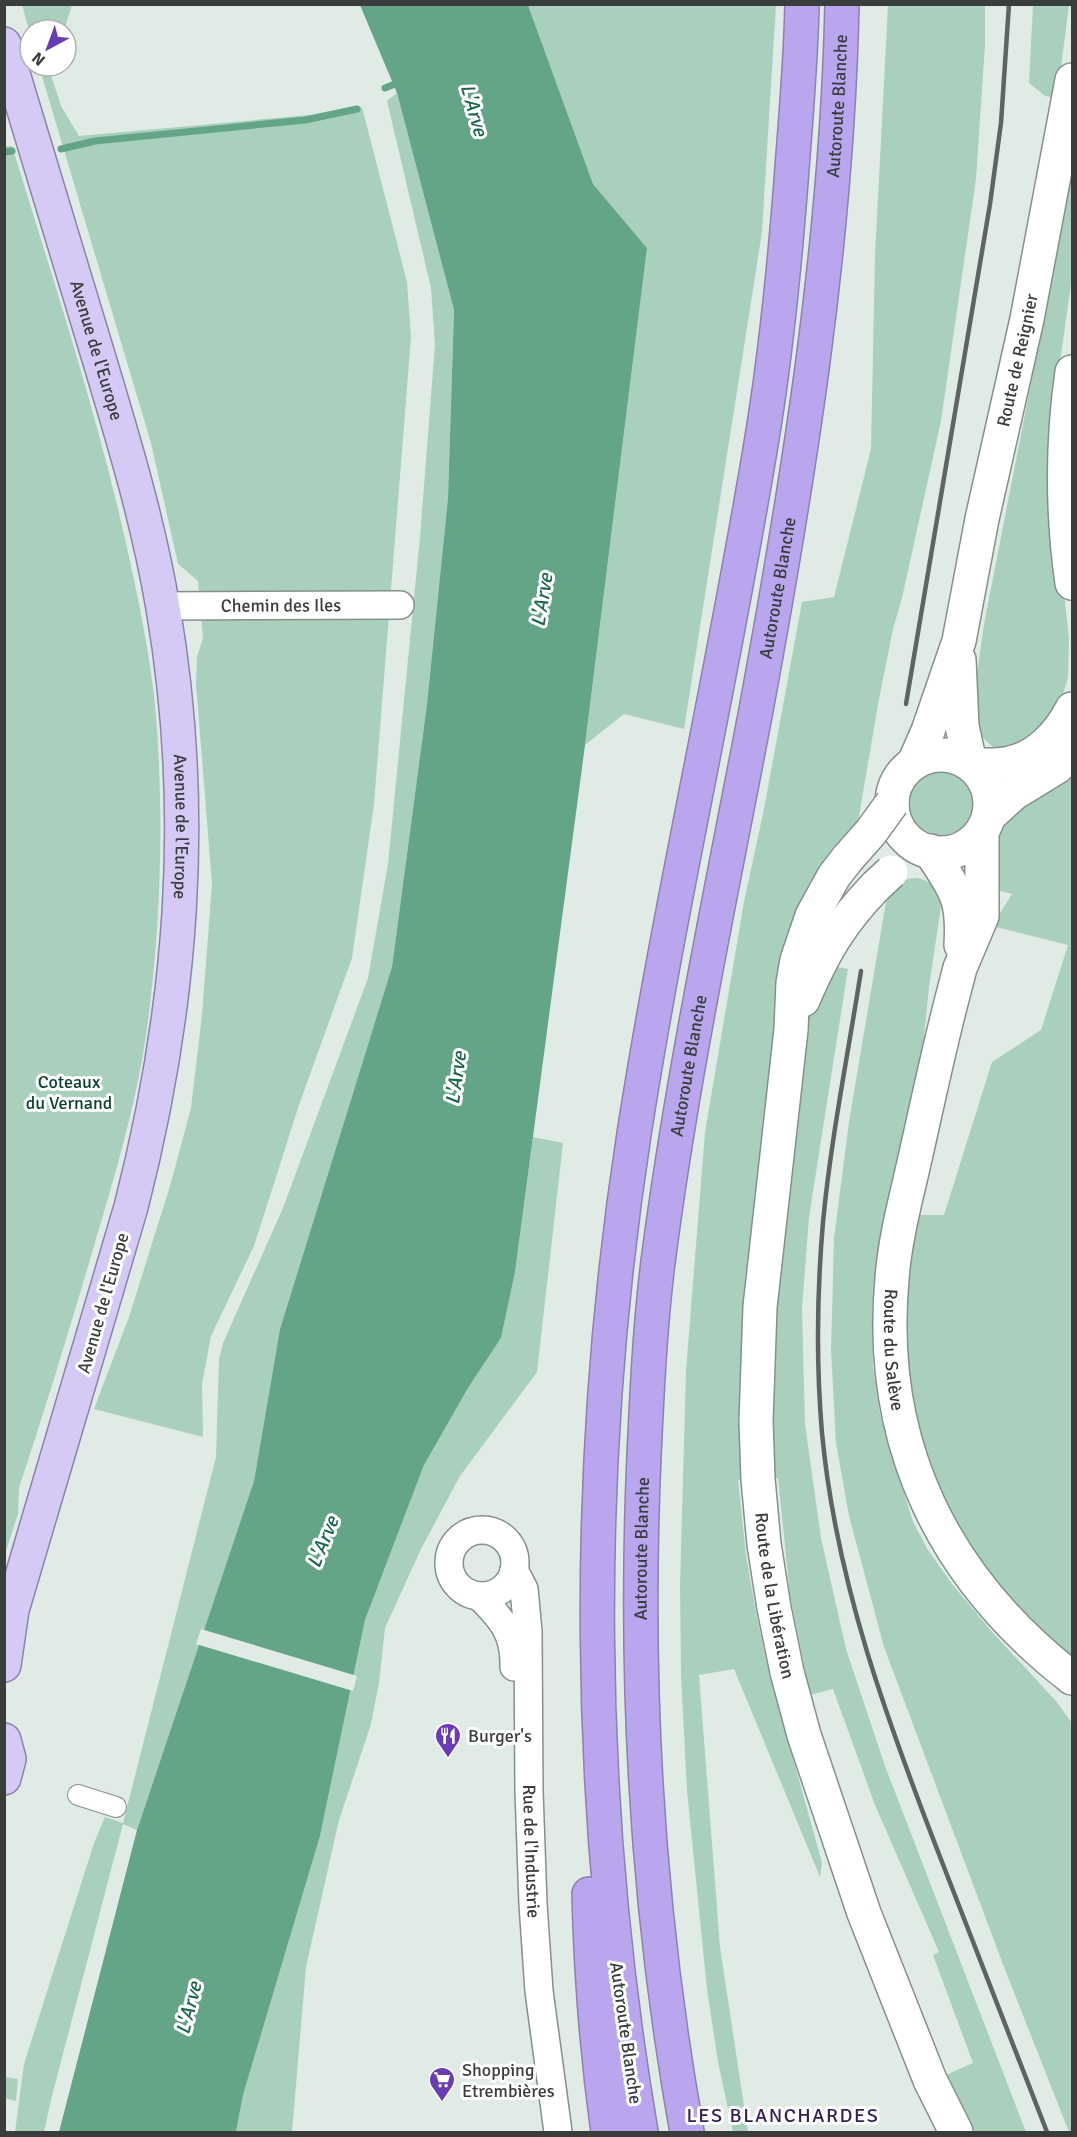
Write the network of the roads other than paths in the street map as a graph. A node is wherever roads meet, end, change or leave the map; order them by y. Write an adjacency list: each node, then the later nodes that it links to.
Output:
1 (802, 4): 19 (highway, Autoroute Blanche)
2 (843, 4): 29 (highway, Autoroute Blanche)
3 (4, 44): 8 (main road, Avenue de l'Europe)
4 (1072, 80): 9 (main road, Route de Reignier)
5 (1072, 372): 6 (main road)
6 (1072, 583)
7 (400, 605): 8 (street, Chemin des Iles)
8 (163, 606): 22 (main road, Avenue de l'Europe)
9 (959, 641): 12 (main road, Route de Reignier); 13 (main road, Route de Reignier)
10 (1072, 710): 12 (main road)
11 (1072, 750): 15 (main road)
12 (971, 764): 13 (main road); 15 (main road)
13 (911, 765): 14 (main road)
14 (896, 815): 16 (main road); 18 (main road, Route de la Libération, bridge)
15 (986, 824): 16 (main road); 17 (main road, Route du Salève)
16 (929, 851): 17 (main road, Route du Salève); 18 (main road, Route de la Libération, bridge)
17 (960, 968): 24 (main road, Route du Salève)
18 (791, 1030): 36 (main road, Route de la Libération)
19 (598, 1556): 32 (highway); 33 (highway, Autoroute Blanche)
20 (514, 1570): 21 (street); 21 (street, Rue de l'Industrie); 31 (street, Rue de l'Industrie)
21 (479, 1596): 30 (street, Rue de l'Industrie)
22 (8, 1618): 23 (main road, Avenue de l'Europe)
23 (4, 1665)
24 (1072, 1678)
25 (4, 1740): 26 (main road)
26 (4, 1778)
27 (78, 1795): 28 (street)
28 (116, 1807)
29 (661, 1958): 34 (highway, Autoroute Blanche); 35 (highway)
30 (542, 2133)
31 (558, 2133)
32 (608, 2133)
33 (641, 2133)
34 (687, 2133)
35 (710, 2133)
36 (956, 2133)

